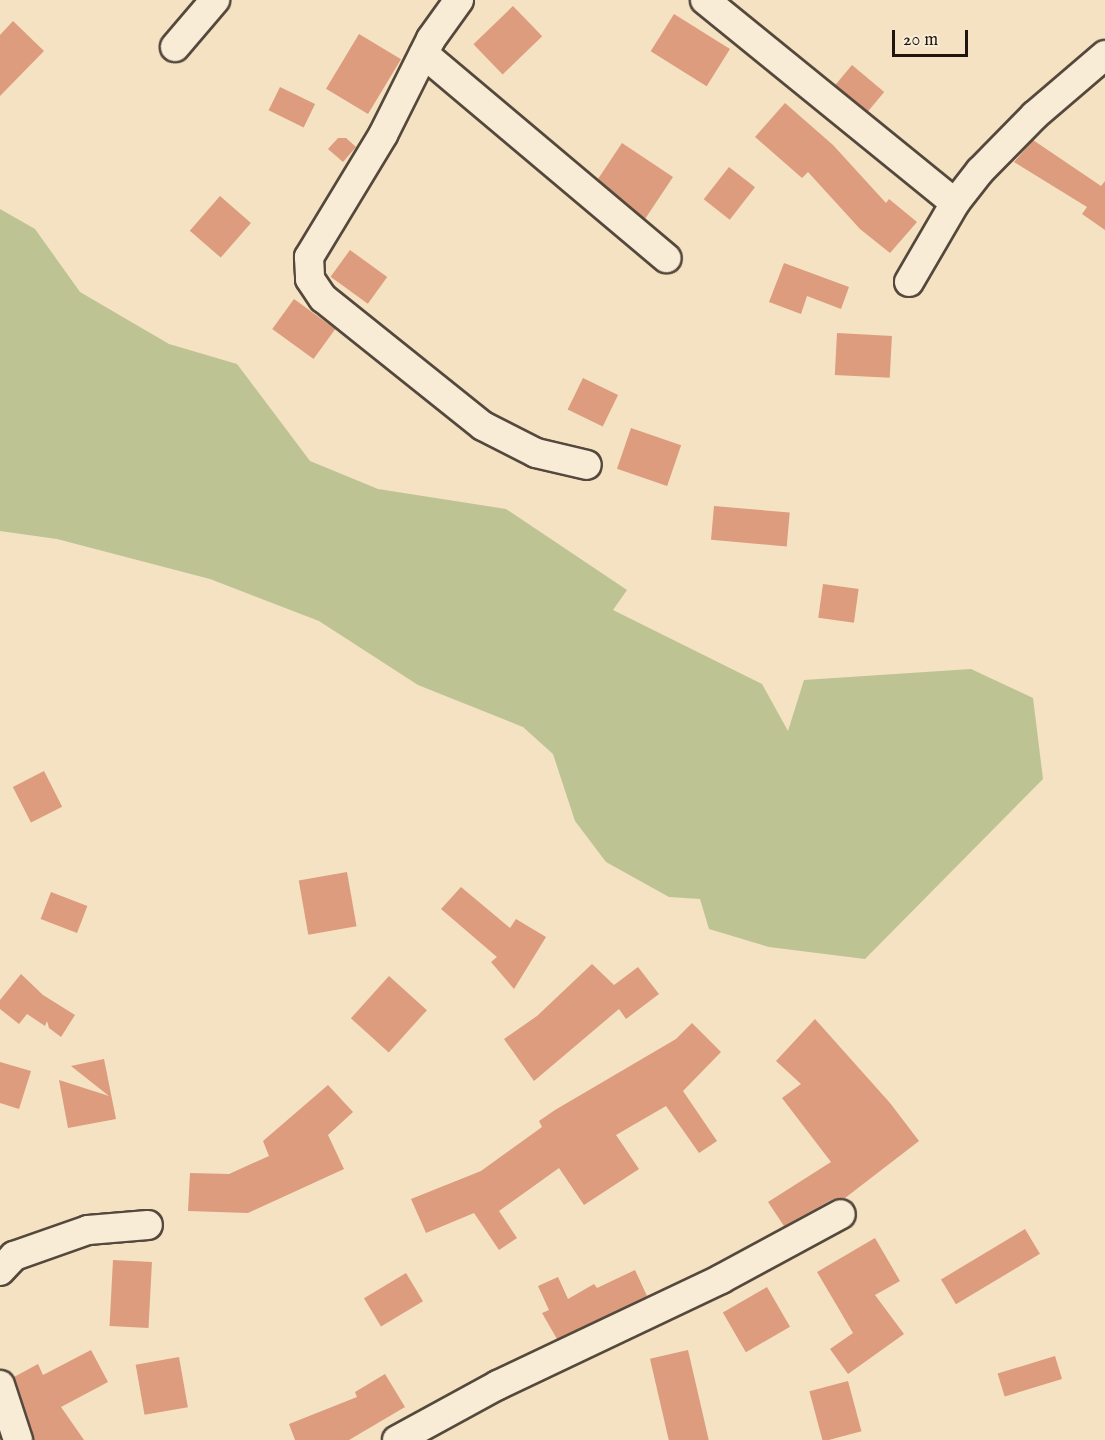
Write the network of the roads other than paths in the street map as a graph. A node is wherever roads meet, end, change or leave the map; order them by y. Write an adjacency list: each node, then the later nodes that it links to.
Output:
1 (215, 0): 4 (street)
2 (459, 0): 5 (street)
3 (705, 0): 7 (street)
4 (175, 47)
5 (424, 54): 8 (street); 10 (street)
6 (1105, 55): 7 (street)
7 (956, 203): 9 (street)
8 (666, 258)
9 (909, 282)
10 (587, 465)
11 (841, 1214): 16 (street)
12 (148, 1225): 13 (street)
13 (0, 1271)
14 (0, 1385): 15 (street)
15 (18, 1440)
16 (398, 1440)

